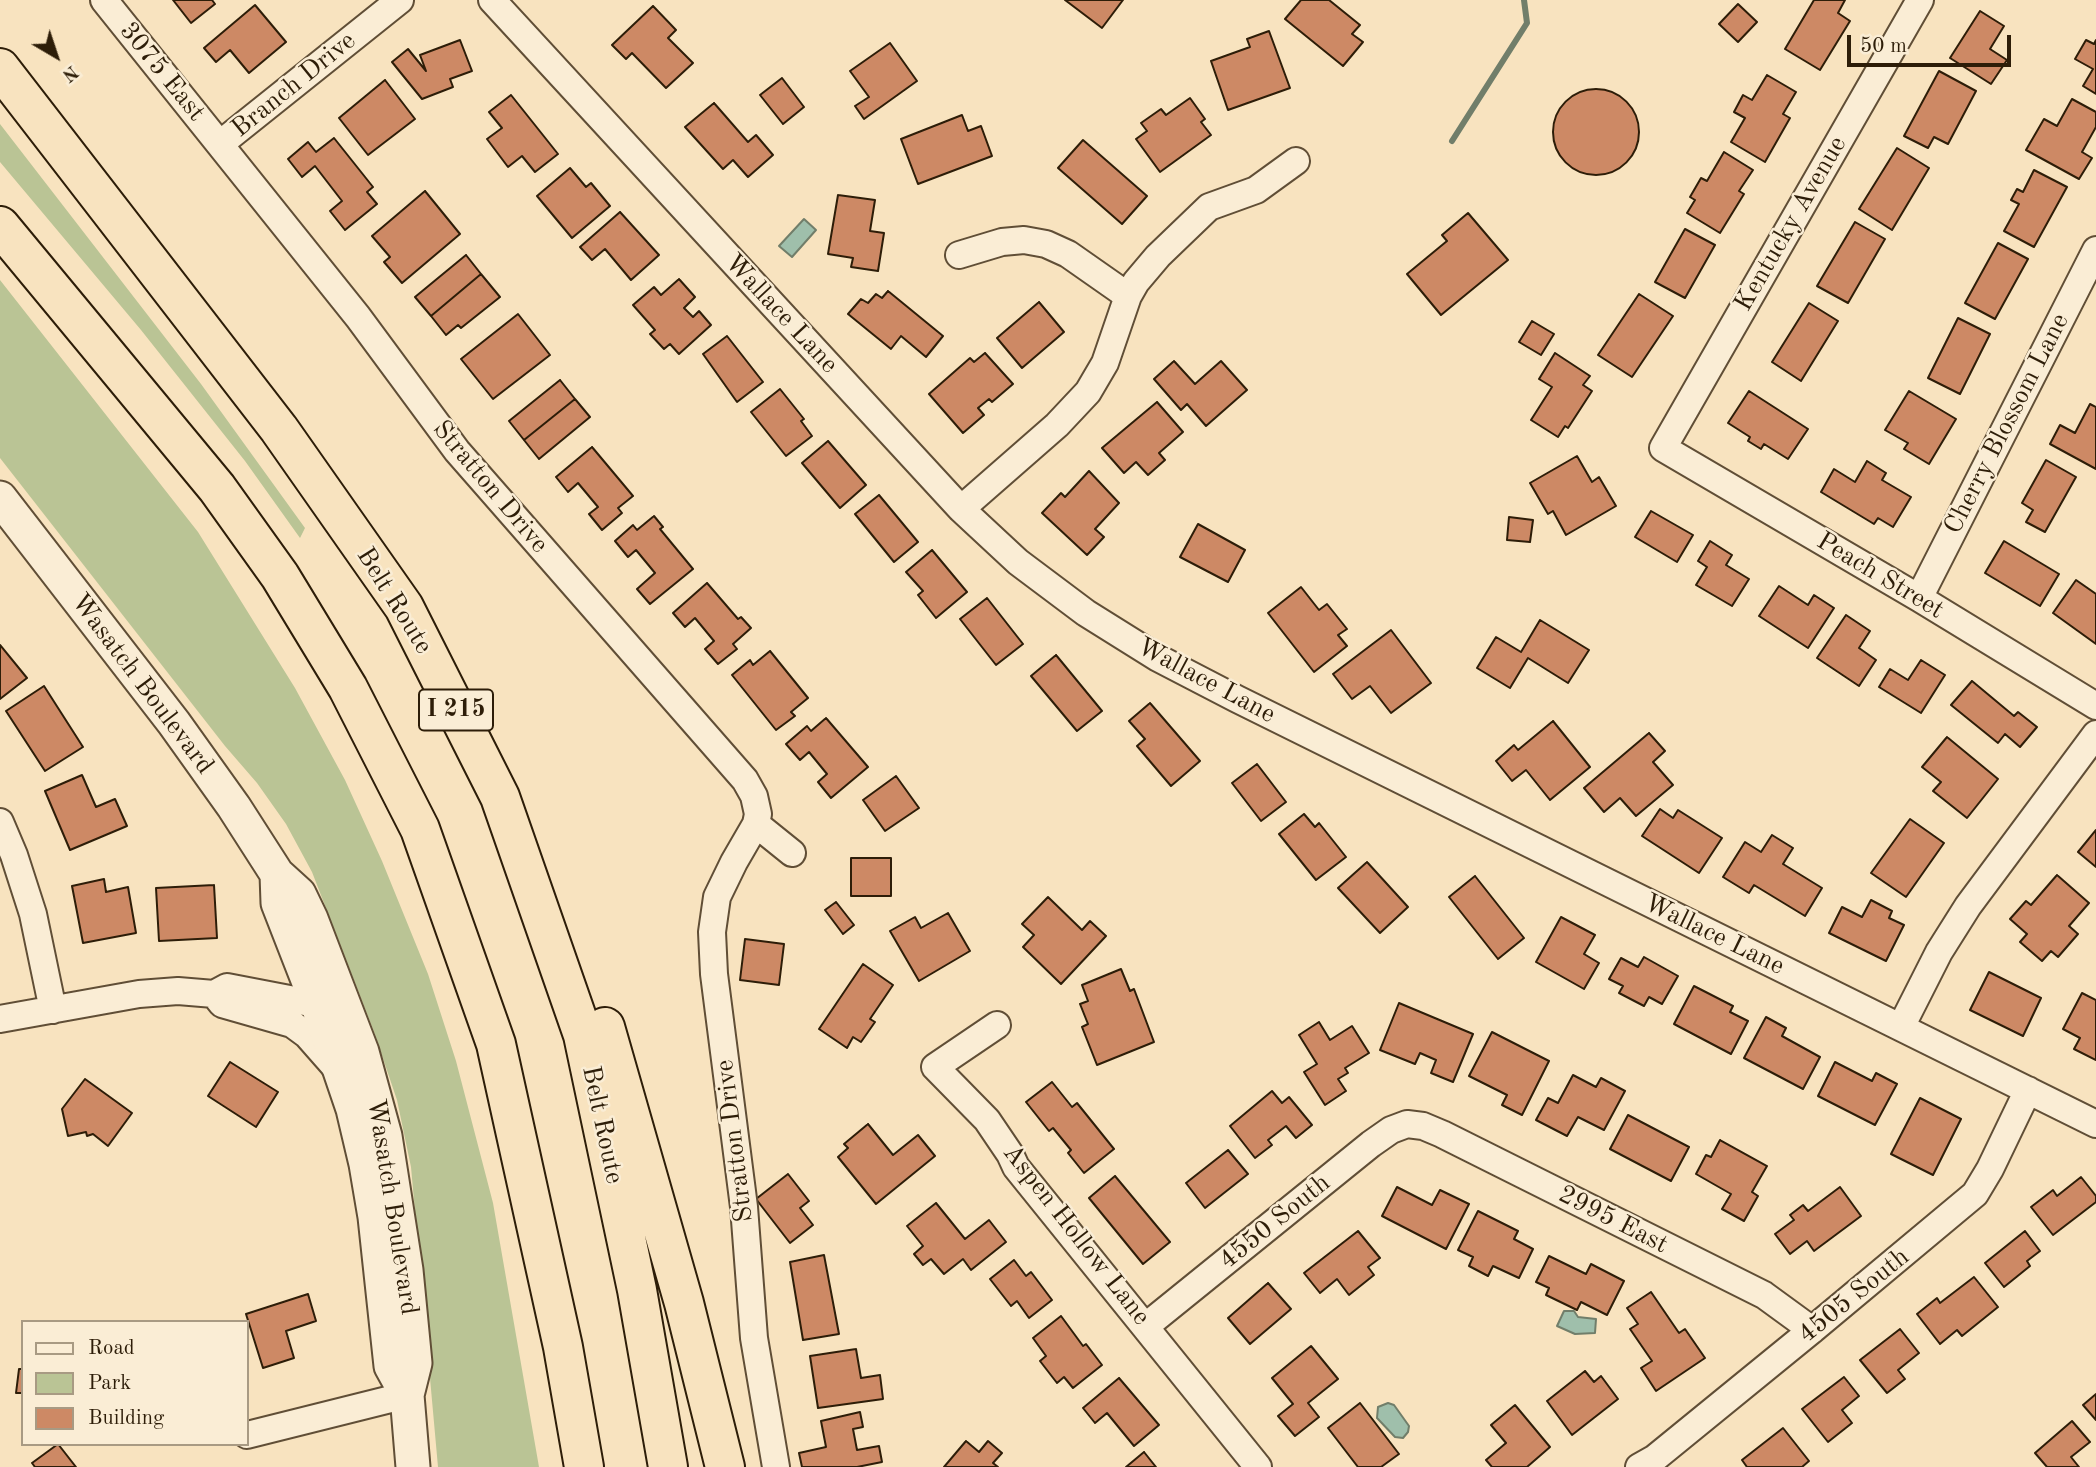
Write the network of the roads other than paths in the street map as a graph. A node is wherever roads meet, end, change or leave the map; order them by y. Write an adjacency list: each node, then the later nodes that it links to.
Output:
1 (104, 0): 6 (street, 3075 East)
2 (400, 0): 6 (street, Branch Drive)
3 (492, 0): 14 (street, Wallace Lane)
4 (1920, 0): 12 (street, Kentucky Avenue)
5 (0, 68): 18 (highway, Belt Route / I 215)
6 (220, 144): 20 (street, Stratton Drive)
7 (1296, 161): 11 (street)
8 (0, 226): 37 (highway)
9 (2096, 250): 15 (street, Cherry Blossom Lane)
10 (959, 255): 11 (street)
11 (1128, 296): 14 (street)
12 (1663, 448): 15 (street, Peach Street)
13 (0, 498): 23 (street, Wasatch Boulevard)
14 (961, 509): 27 (street, Wallace Lane)
15 (1919, 598): 16 (street, Peach Street)
16 (2096, 706)
17 (2096, 734): 27 (street)
18 (500, 797): 38 (highway, Belt Route / I 215); 39 (highway)
19 (0, 822): 24 (street)
20 (756, 824): 21 (street); 40 (street, Stratton Drive)
21 (792, 853)
22 (214, 994): 23 (street); 24 (street); 28 (street)
23 (332, 1007): 28 (street, Wasatch Boulevard); 34 (street, Wasatch Boulevard)
24 (53, 1010): 25 (street)
25 (0, 1019)
26 (997, 1025): 32 (street, Aspen Hollow Lane)
27 (1901, 1027): 29 (street, Wallace Lane)
28 (341, 1074): 34 (street, Wasatch Boulevard)
29 (2028, 1090): 31 (street, Wallace Lane); 33 (street, 4505 South)
30 (1407, 1124): 32 (street, 4550 South); 33 (street, 2995 East)
31 (2096, 1124)
32 (1146, 1326): 41 (street, Aspen Hollow Lane)
33 (1812, 1330): 42 (street, 4505 South)
34 (407, 1395): 35 (street); 36 (street, Wasatch Boulevard)
35 (248, 1435)
36 (413, 1467)
37 (584, 1467)
38 (668, 1467)
39 (725, 1467)
40 (776, 1467)
41 (1258, 1467)
42 (1639, 1467)

